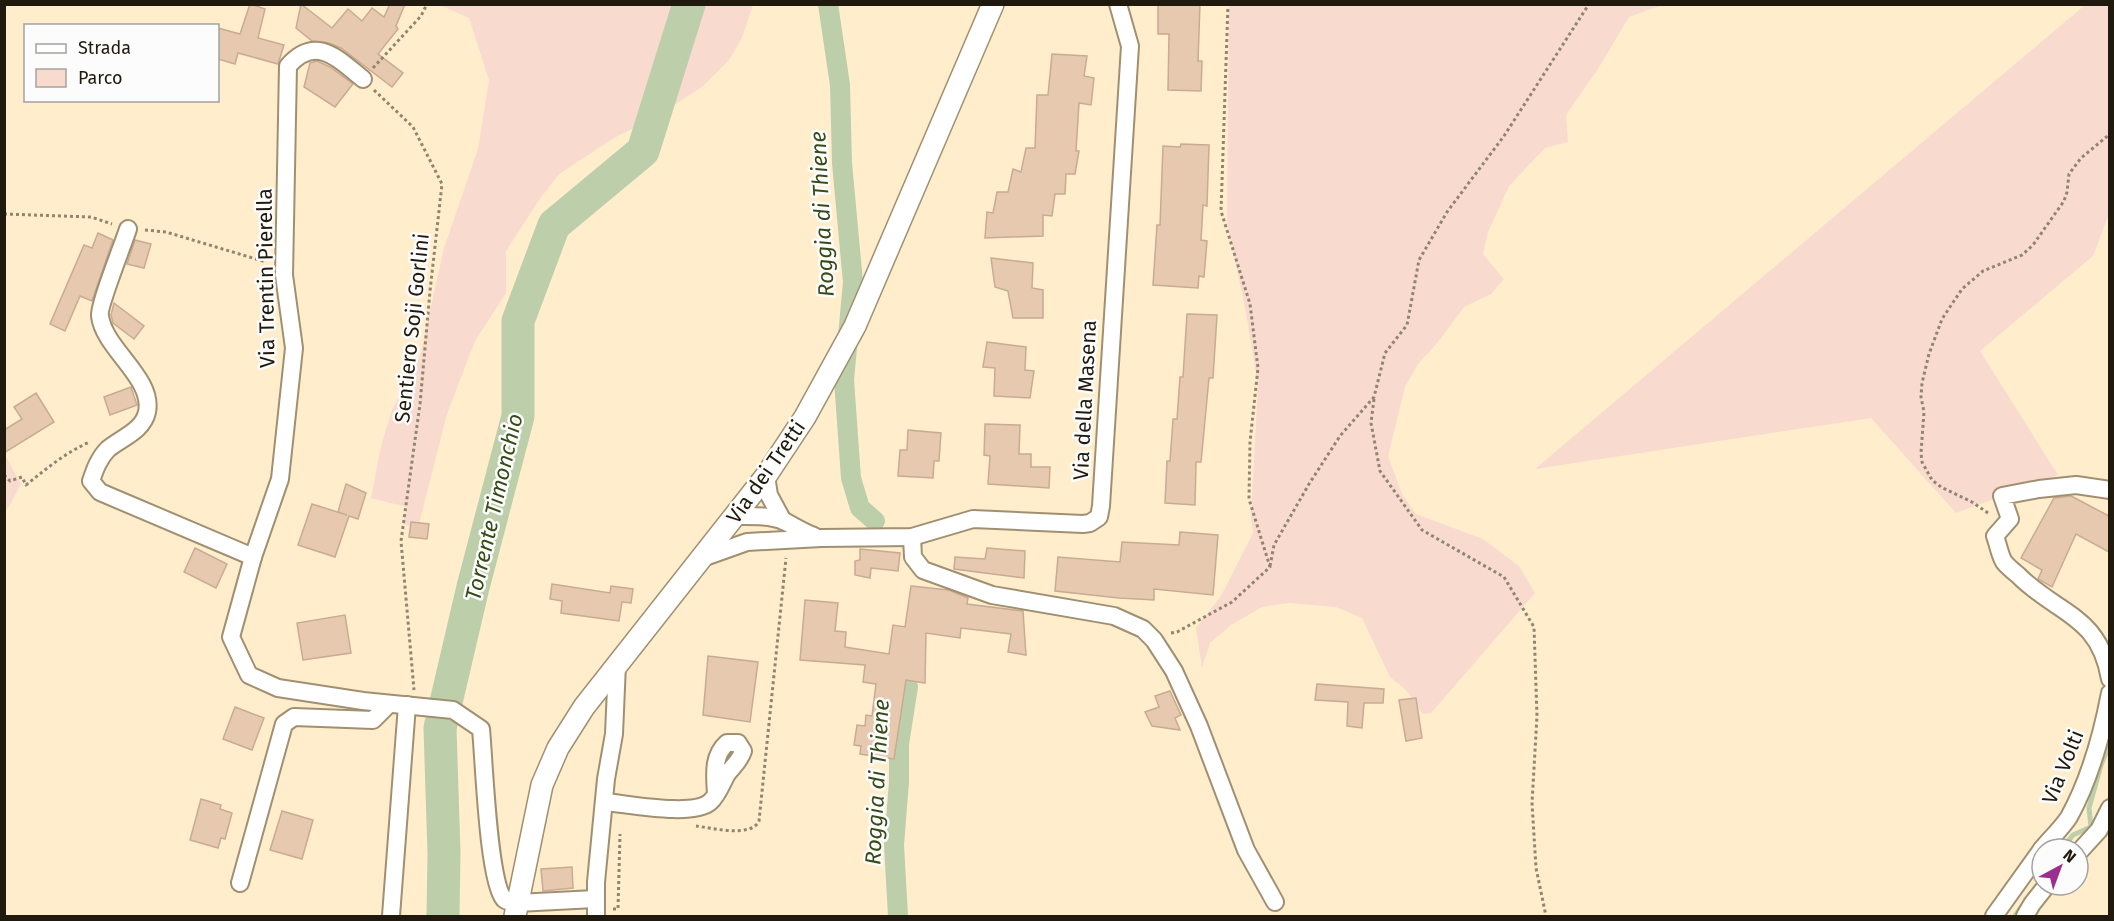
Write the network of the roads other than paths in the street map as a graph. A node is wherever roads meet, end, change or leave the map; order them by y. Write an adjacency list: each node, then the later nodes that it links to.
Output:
1 (993, 4): 5 (street, Via dei Tretti)
2 (1118, 4): 9 (street, Via della Masena)
3 (363, 79): 12 (street, Via Trentin Pierella)
4 (128, 229): 12 (street)
5 (766, 476): 7 (street, Via dei Tretti); 8 (street)
6 (2109, 490): 15 (street)
7 (736, 516): 8 (street, Via della Masena); 11 (street, Via della Masena); 13 (street, Via dei Tretti)
8 (783, 521): 10 (street, Via della Masena)
9 (912, 537): 10 (street, Via della Masena); 28 (street)
10 (821, 538): 11 (street, Via della Masena)
11 (792, 540): 13 (street, Via della Masena)
12 (253, 557): 17 (street, Via Trentin Pierella)
13 (702, 559): 14 (street, Via dei Tretti)
14 (618, 664): 20 (street); 29 (street, Via dei Tretti)
15 (2109, 679)
16 (2109, 693): 22 (street, Via Volti)
17 (389, 704): 18 (street, Via Trentin Pierella); 25 (street)
18 (414, 706): 29 (street, Via Trentin Pierella); 30 (street)
19 (716, 794): 20 (street)
20 (605, 802): 27 (street)
21 (2109, 808): 23 (street)
22 (2052, 837)
23 (2090, 840)
24 (2030, 866): 32 (street, Via Volti)
25 (240, 883)
26 (2038, 897): 33 (street)
27 (595, 899): 29 (street); 31 (street)
28 (1275, 902)
29 (516, 910)
30 (392, 916)
31 (596, 916)
32 (1994, 916)
33 (2025, 916)

